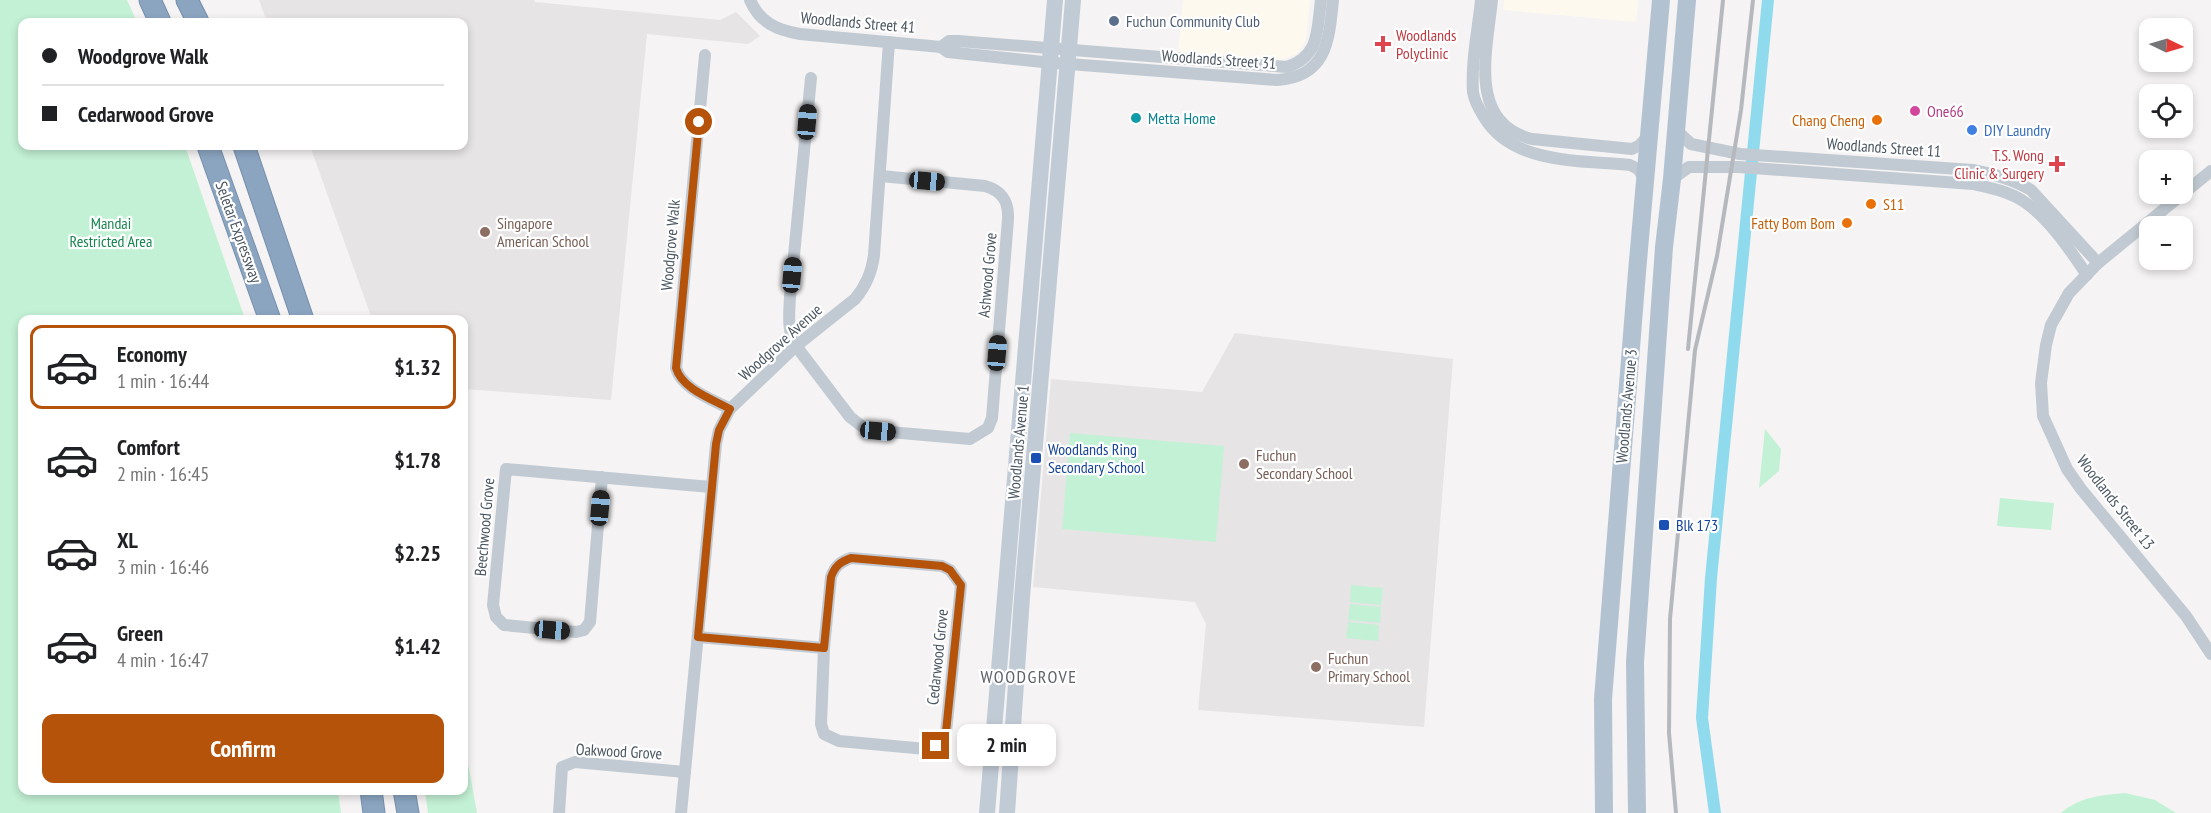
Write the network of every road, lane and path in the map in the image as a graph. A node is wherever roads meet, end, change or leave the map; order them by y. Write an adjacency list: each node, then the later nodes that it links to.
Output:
1 (150, 0): 13 (highway)
2 (187, 0): 14 (highway)
3 (196, 0): 15 (highway)
4 (750, 0): 16 (street, Woodlands Street 41)
5 (1055, 0): 18 (main road, Woodlands Avenue 1)
6 (1073, 0): 19 (main road, Woodlands Avenue 1)
7 (1321, 0): 19 (street, Woodlands Street 31)
8 (1333, 0): 19 (street, Woodlands Street 31)
9 (1481, 0): 27 (street)
10 (1492, 0): 22 (street)
11 (1661, 0): 22 (main road, Woodlands Avenue 3)
12 (1687, 0): 21 (main road, Woodlands Avenue 3)
13 (158, 18)
14 (197, 18)
15 (198, 18)
16 (889, 42): 18 (street, Woodlands Street 41); 26 (street, Woodgrove Avenue)
17 (705, 55): 34 (street, Woodgrove Walk)
18 (1050, 56): 19 (street, Woodlands Street 41); 47 (main road, Woodlands Avenue 1)
19 (1068, 57): 48 (main road, Woodlands Avenue 1)
20 (811, 78): 33 (street)
21 (1675, 129): 28 (main road, Woodlands Avenue 3); 29 (street, Woodlands Street 11)
22 (1648, 136): 27 (main road, Woodlands Avenue 3)
23 (209, 150): 31 (highway, Seletar Expressway)
24 (245, 150): 32 (highway, Seletar Expressway)
25 (2211, 171): 29 (street, Woodlands Street 13)
26 (881, 176): 33 (street, Woodgrove Avenue); 33 (street, Ashwood Grove)
27 (1644, 178): 49 (main road, Woodlands Avenue 3)
28 (1672, 179): 30 (street, Woodlands Street 11); 50 (main road, Woodlands Avenue 3)
29 (2098, 263): 30 (street, Woodlands Street 13)
30 (2087, 275): 39 (street, Woodlands Street 13)
31 (268, 315)
32 (301, 315)
33 (796, 346): 34 (street, Woodgrove Avenue)
34 (730, 409): 36 (street, Woodgrove Avenue)
35 (603, 477): 35 (street, Beechwood Grove); 36 (street, Beechwood Grove)
36 (712, 487): 37 (street, Woodgrove Avenue)
37 (698, 637): 38 (street); 40 (street, Woodgrove Avenue)
38 (824, 648): 38 (street, Cedarwood Grove)
39 (2211, 654)
40 (685, 772): 45 (street, Oakwood Grove); 46 (street, Woodgrove Avenue)
41 (372, 795): 43 (highway)
42 (405, 795): 44 (highway)
43 (374, 813)
44 (408, 813)
45 (559, 813)
46 (681, 813)
47 (987, 813)
48 (1007, 813)
49 (1604, 813)
50 (1636, 813)

